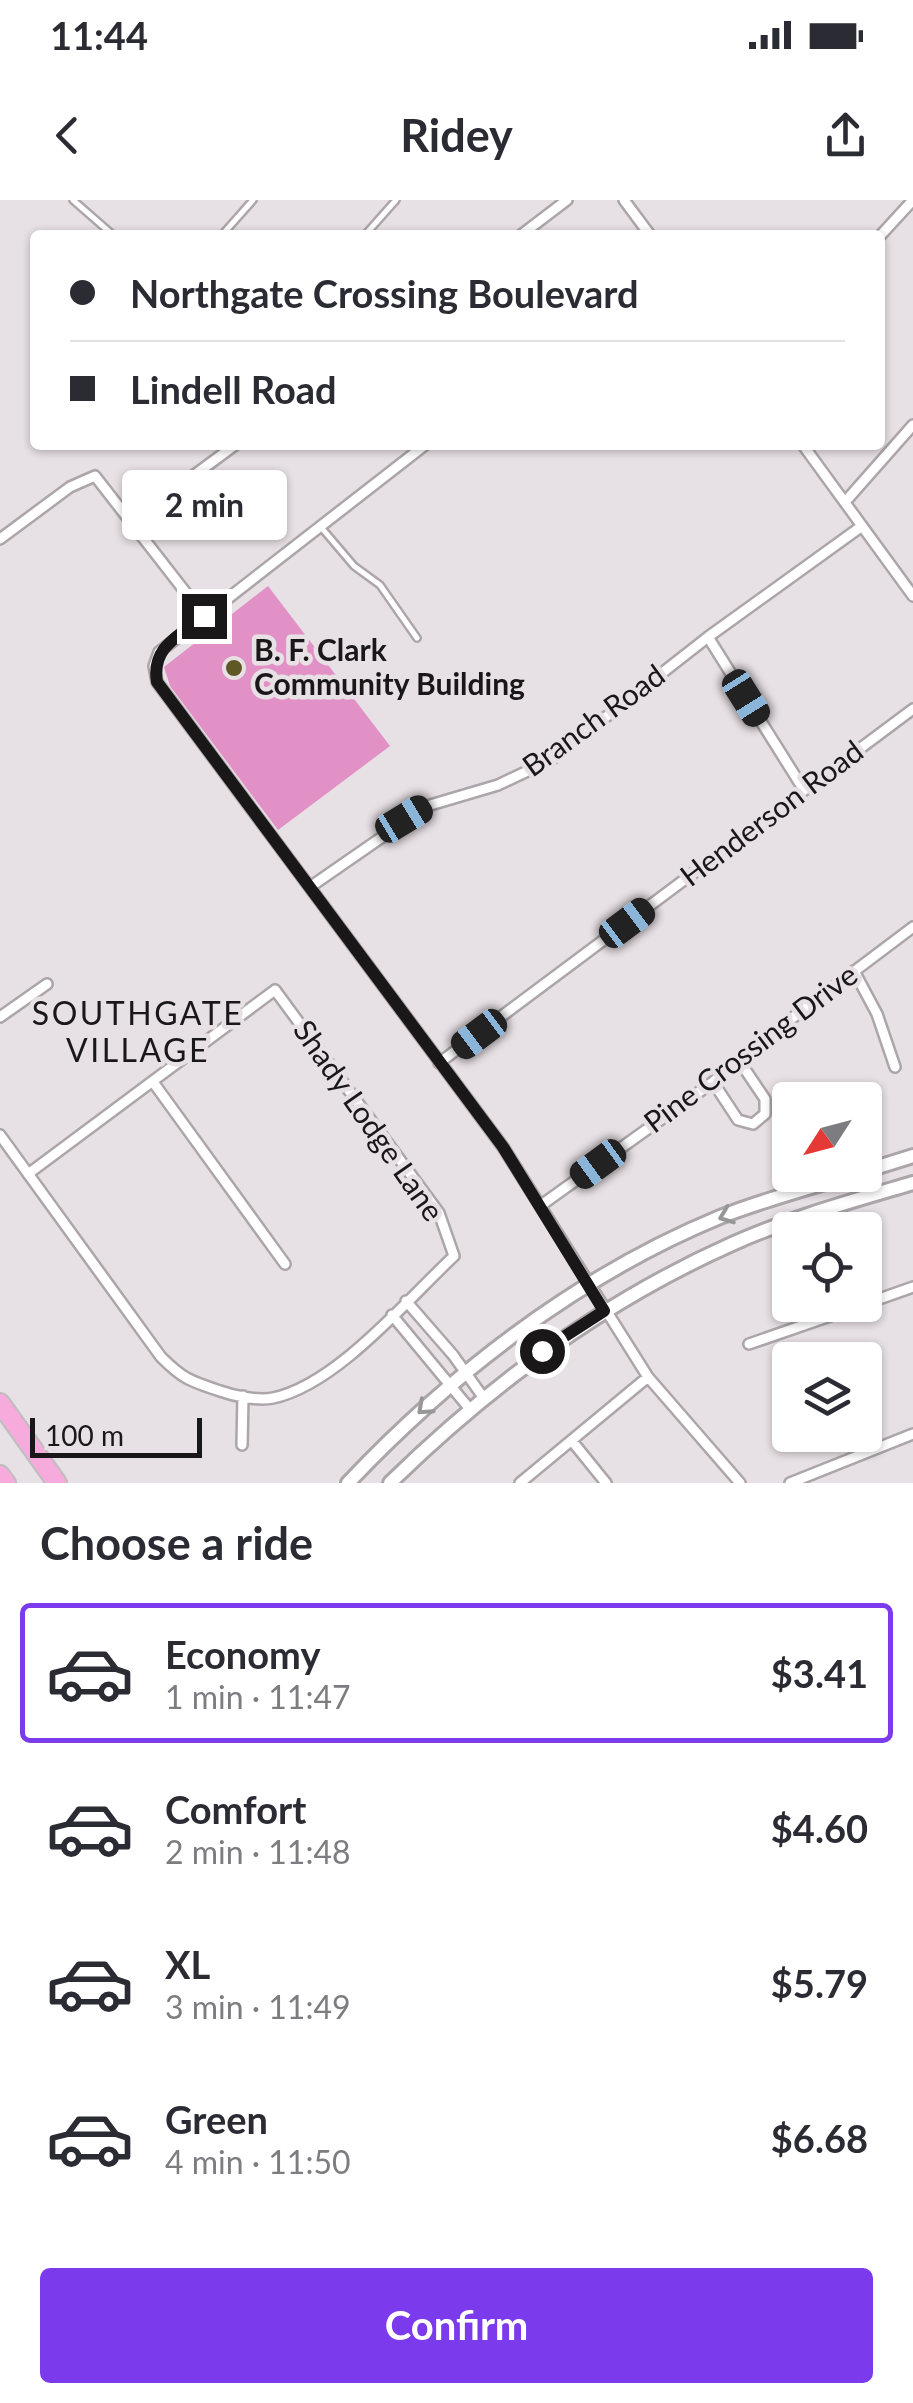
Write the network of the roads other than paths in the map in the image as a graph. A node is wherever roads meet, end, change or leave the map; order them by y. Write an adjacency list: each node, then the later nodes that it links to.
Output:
1 (73, 200): 7 (lane)
2 (254, 200): 8 (lane)
3 (396, 200): 9 (lane)
4 (567, 200): 10 (street)
5 (624, 200): 11 (street)
6 (912, 200): 12 (street)
7 (106, 230)
8 (227, 230)
9 (369, 230)
10 (528, 230)
11 (646, 230)
12 (885, 230)
13 (913, 425): 17 (street)
14 (228, 450): 18 (street)
15 (419, 450): 19 (street)
16 (807, 450): 17 (street)
17 (844, 502): 20 (street)
18 (132, 521): 21 (street); 23 (street)
19 (320, 526): 23 (street); 25 (lane)
20 (862, 526): 22 (street); 24 (street, Branch Road)
21 (0, 539)
22 (913, 596)
23 (204, 616): 28 (street)
24 (708, 637): 27 (street); 28 (street, Branch Road)
25 (418, 638)
26 (913, 709): 27 (street, Henderson Road)
27 (804, 790): 34 (street, Henderson Road)
28 (310, 887): 34 (street)
29 (913, 927): 30 (street, Pine Crossing Drive)
30 (854, 971): 33 (street, Pine Crossing Drive); 35 (street)
31 (46, 984): 32 (street)
32 (0, 1017)
33 (738, 1059): 37 (street, Pine Crossing Drive); 37 (street)
34 (439, 1064): 46 (street)
35 (896, 1067)
36 (152, 1082): 41 (street); 47 (street); 51 (street, Shady Lodge Lane)
37 (713, 1082): 46 (street, Pine Crossing Drive)
38 (0, 1135): 41 (street)
39 (913, 1156): 40 (main road)
40 (882, 1166)
41 (28, 1174): 59 (street)
42 (913, 1183): 45 (main road)
43 (799, 1192): 48 (main road, one-way to 48)
44 (872, 1192): 45 (main road)
45 (873, 1195): 52 (main road)
46 (540, 1206): 48 (street)
47 (285, 1264)
48 (589, 1285): 52 (street); 56 (main road)
49 (913, 1288): 50 (street)
50 (882, 1298)
51 (406, 1301): 53 (street); 56 (street)
52 (604, 1311): 57 (street); 60 (main road)
53 (392, 1315): 58 (street); 59 (street)
54 (813, 1322): 55 (street)
55 (750, 1344)
56 (466, 1374): 58 (main road); 60 (street)
57 (648, 1377): 64 (street); 73 (street)
58 (452, 1386): 62 (street); 69 (main road, one-way to 69)
59 (243, 1396): 65 (street)
60 (483, 1397): 62 (main road)
61 (0, 1403): 68 (highway)
62 (469, 1408): 70 (main road)
63 (913, 1434): 74 (street)
64 (572, 1441): 71 (street); 72 (street)
65 (242, 1445)
66 (0, 1474): 67 (highway)
67 (6, 1483)
68 (57, 1483)
69 (348, 1483)
70 (390, 1483)
71 (520, 1483)
72 (606, 1483)
73 (740, 1483)
74 (790, 1483)

